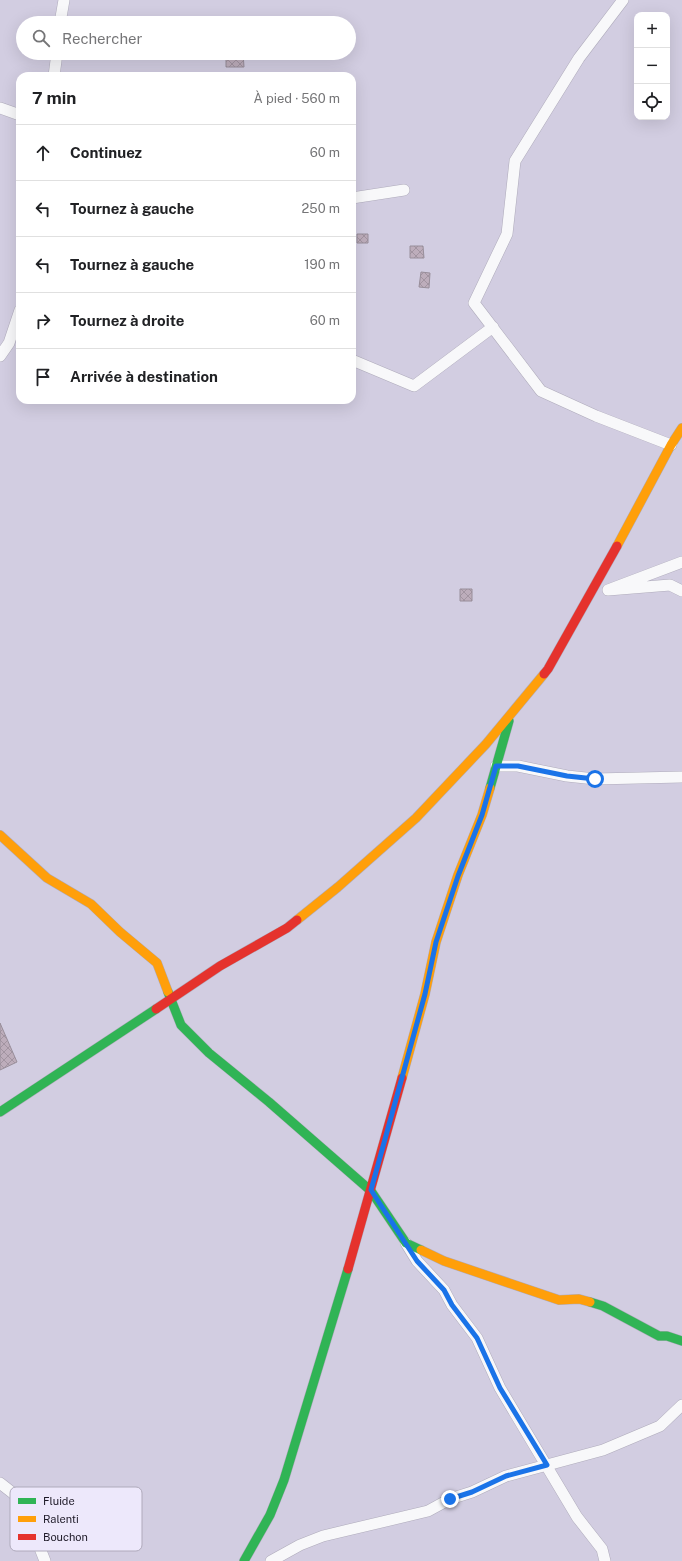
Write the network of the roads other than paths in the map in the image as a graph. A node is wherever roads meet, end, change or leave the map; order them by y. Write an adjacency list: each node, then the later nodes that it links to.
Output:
1 (64, 0): 3 (street)
2 (623, 0): 11 (street)
3 (61, 16)
4 (56, 60): 5 (street)
5 (55, 72)
6 (0, 108): 7 (street)
7 (16, 114)
8 (404, 190): 9 (street)
9 (356, 197)
10 (16, 322): 12 (street)
11 (493, 327): 13 (street); 15 (street)
12 (0, 356)
13 (356, 362)
14 (682, 428): 15 (street)
15 (671, 445): 19 (street)
16 (682, 562): 17 (street)
17 (608, 590): 18 (street); 19 (street)
18 (682, 591)
19 (590, 595): 20 (street)
20 (511, 714): 21 (street); 24 (street)
21 (496, 766): 22 (street); 26 (street)
22 (682, 777)
23 (0, 835): 24 (street)
24 (170, 999): 25 (street); 26 (street)
25 (0, 1112)
26 (371, 1190): 27 (street); 35 (street)
27 (406, 1243): 28 (street); 30 (street)
28 (682, 1341)
29 (682, 1405): 30 (street)
30 (547, 1465): 36 (street); 37 (street)
31 (0, 1483): 32 (street)
32 (10, 1491)
33 (41, 1551): 34 (street)
34 (45, 1561)
35 (244, 1561)
36 (271, 1561)
37 (605, 1561)

